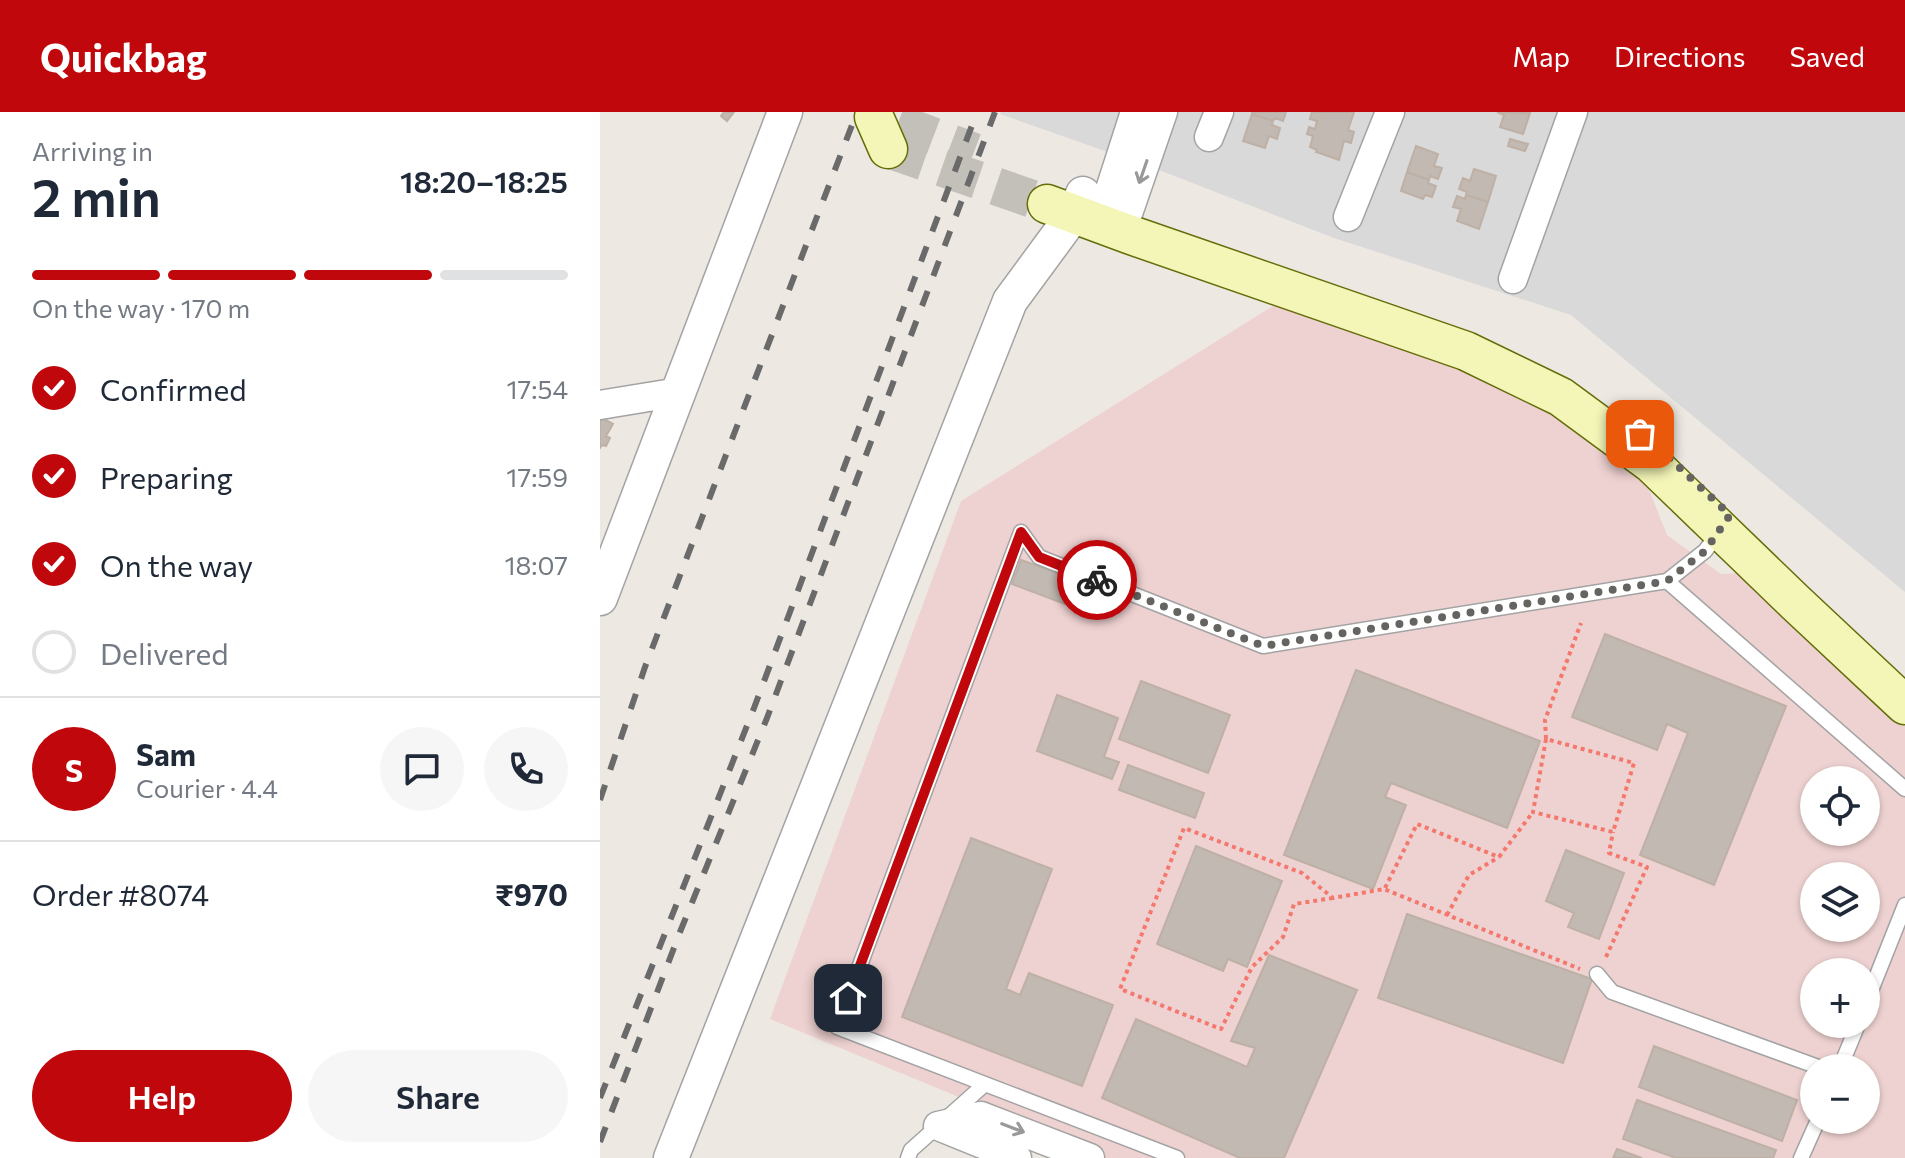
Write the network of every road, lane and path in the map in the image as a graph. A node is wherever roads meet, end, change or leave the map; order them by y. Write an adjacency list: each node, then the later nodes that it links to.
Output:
1 (785, 112): 9 (street)
2 (1135, 112): 6 (street)
3 (1163, 112): 6 (street, one-way to 6)
4 (1390, 112): 7 (street)
5 (1573, 112): 8 (street)
6 (1088, 206): 11 (main road); 32 (street)
7 (1348, 217)
8 (1513, 279)
9 (679, 392): 10 (street); 13 (street)
10 (600, 405)
11 (1725, 523): 12 (lane); 15 (main road); 16 (main road)
12 (1667, 581): 18 (lane); 29 (lane)
13 (600, 598)
14 (1581, 623): 17 (path)
15 (1905, 680)
16 (1905, 705)
17 (1546, 739): 19 (path); 20 (path)
18 (1905, 789)
19 (1533, 812): 20 (path); 21 (path)
20 (1613, 832): 27 (path)
21 (1499, 857): 22 (path); 25 (path)
22 (1384, 889): 23 (path); 25 (path)
23 (1333, 898): 23 (path)
24 (1905, 905): 26 (lane)
25 (1447, 915): 27 (path)
26 (1880, 968)
27 (1597, 974): 28 (lane)
28 (1800, 1060)
29 (985, 1084): 30 (lane); 36 (lane)
30 (938, 1126): 33 (lane); 34 (street); 35 (street, one-way to 35)
31 (1812, 1134): 37 (lane)
32 (671, 1158)
33 (908, 1158)
34 (1017, 1158)
35 (1090, 1158)
36 (1177, 1158)
37 (1801, 1158)

